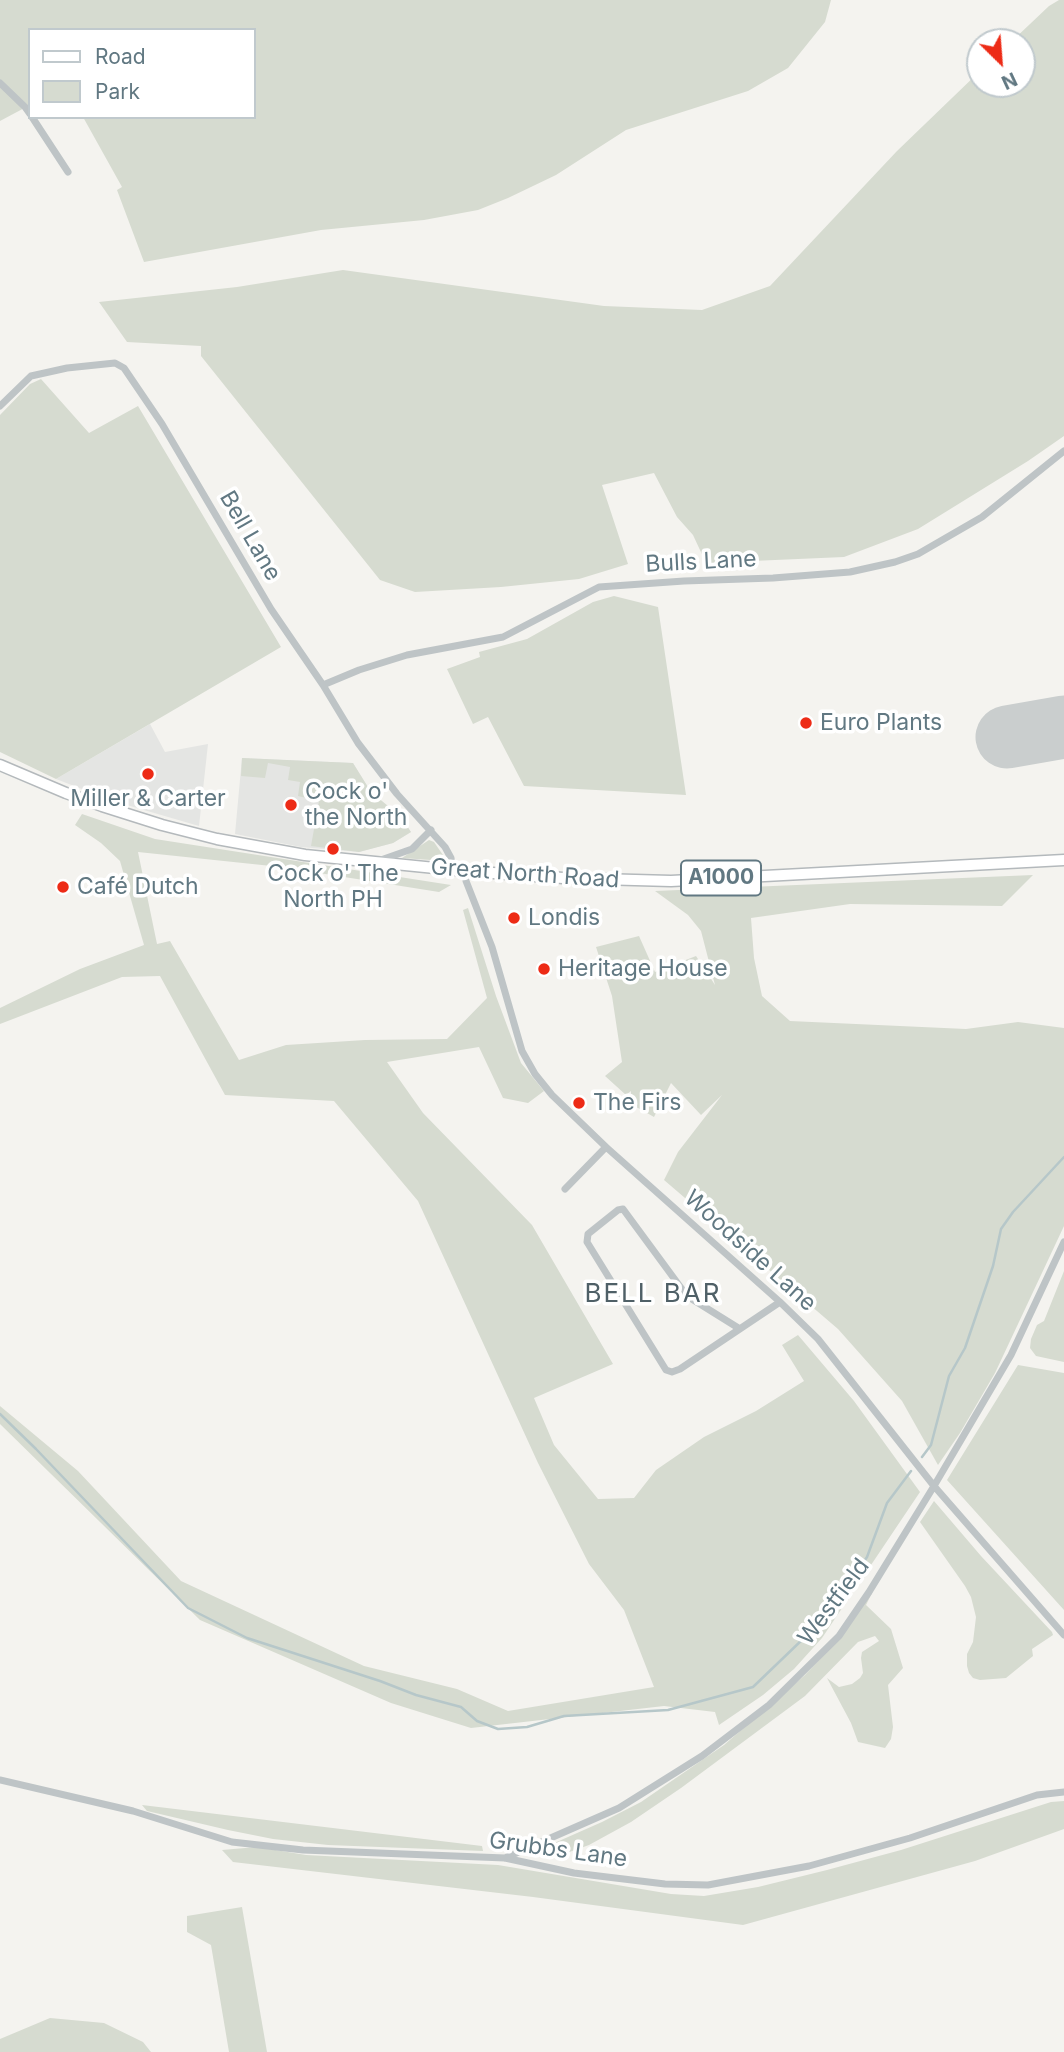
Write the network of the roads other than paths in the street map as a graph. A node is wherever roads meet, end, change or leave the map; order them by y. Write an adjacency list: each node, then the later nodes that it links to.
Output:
1 (0, 83): 2 (street)
2 (28, 112)
3 (33, 119): 4 (street)
4 (68, 172)
5 (0, 406): 7 (street, Bell Lane)
6 (1064, 451): 7 (street, Bulls Lane)
7 (323, 685): 9 (street, Bell Lane)
8 (0, 765): 11 (main road, Great North Road / A1000)
9 (431, 830): 11 (street); 12 (street, Bell Lane)
10 (1064, 860): 12 (main road, Great North Road / A1000)
11 (374, 863): 12 (main road, Great North Road / A1000)
12 (459, 871): 13 (street, Woodside Lane)
13 (606, 1147): 14 (street); 16 (street, Woodside Lane)
14 (565, 1189)
15 (1064, 1242): 18 (street, Westfield)
16 (780, 1302): 17 (street); 18 (street, Woodside Lane)
17 (740, 1329): 17 (street)
18 (934, 1486): 19 (street, Woodside Lane); 22 (street, Westfield)
19 (1064, 1636)
20 (0, 1780): 22 (street, Grubbs Lane)
21 (1064, 1793): 22 (street, Grubbs Lane)
22 (505, 1858)

